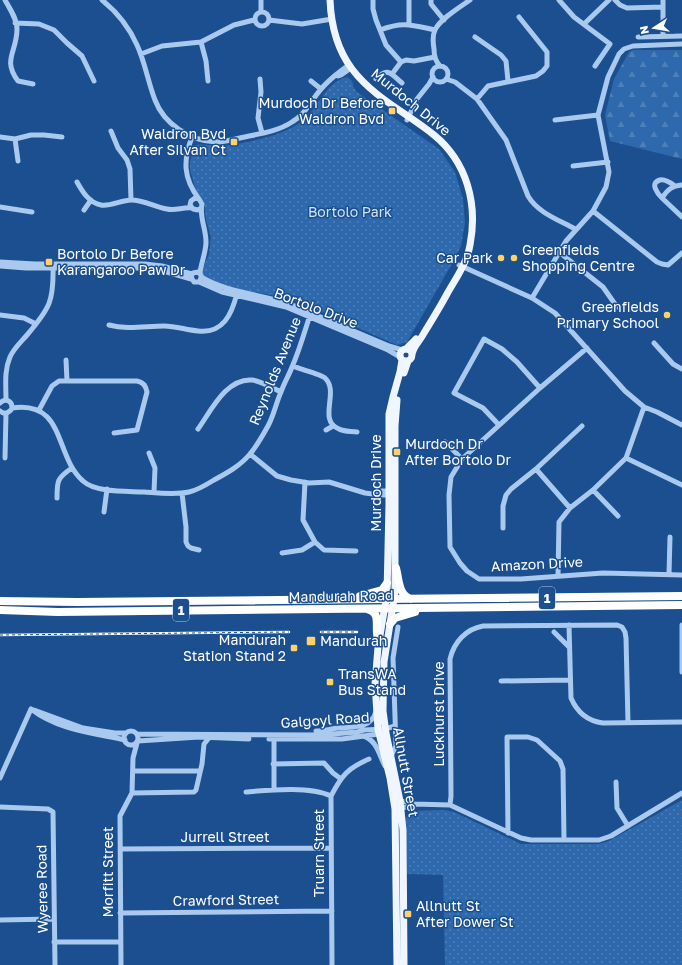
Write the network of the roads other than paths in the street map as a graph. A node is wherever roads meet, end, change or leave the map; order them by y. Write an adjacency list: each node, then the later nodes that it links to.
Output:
1 (5, 0): 22 (street)
2 (102, 0): 33 (street)
3 (261, 0): 16 (street)
4 (326, 0): 18 (main road, Murdoch Drive)
5 (330, 0): 18 (main road, Murdoch Drive)
6 (373, 0): 25 (street)
7 (409, 0): 23 (street)
8 (431, 0): 21 (street)
9 (470, 0): 14 (street)
10 (559, 0): 24 (street)
11 (610, 0): 24 (street)
12 (615, 0): 15 (street)
13 (663, 0): 15 (street)
14 (464, 2): 21 (street)
15 (663, 7): 27 (street)
16 (262, 12): 19 (street); 20 (street)
17 (519, 17): 47 (street)
18 (330, 19): 20 (street); 38 (main road, Murdoch Drive)
19 (254, 20): 20 (street); 31 (street)
20 (269, 20)
21 (444, 20): 26 (street)
22 (15, 23): 44 (street); 49 (street)
23 (409, 24): 25 (street); 26 (street)
24 (584, 24): 37 (street)
25 (380, 30): 35 (street)
26 (435, 30): 34 (street)
27 (663, 36): 28 (street); 30 (street)
28 (682, 36)
29 (476, 37): 47 (street)
30 (638, 37)
31 (201, 42): 33 (street); 45 (street)
32 (682, 44): 52 (street)
33 (141, 54): 59 (street)
34 (435, 57): 35 (street); 36 (street)
35 (401, 62): 39 (street)
36 (440, 66): 40 (street); 41 (street)
37 (595, 66)
38 (349, 67): 50 (street); 53 (main road, Murdoch Drive)
39 (392, 74): 43 (street); 48 (street)
40 (433, 77): 41 (street); 53 (street)
41 (446, 78): 51 (street)
42 (260, 79): 56 (street)
43 (376, 79)
44 (94, 81)
45 (208, 81)
46 (311, 81): 50 (street)
47 (508, 81): 51 (street)
48 (402, 83)
49 (33, 84)
50 (321, 89): 56 (street)
51 (477, 99): 82 (street)
52 (598, 115): 54 (street); 62 (street)
53 (408, 118): 88 (main road, Murdoch Drive)
54 (555, 120)
55 (111, 131): 71 (street)
56 (262, 133): 59 (street)
57 (0, 137): 60 (street)
58 (62, 137): 60 (street)
59 (192, 137): 67 (street)
60 (15, 139): 61 (street)
61 (18, 161)
62 (608, 162): 63 (street); 78 (street)
63 (573, 166)
64 (77, 182): 70 (street)
65 (682, 185): 66 (street)
66 (675, 186): 68 (street); 68 (street)
67 (192, 189): 69 (street); 72 (street)
68 (662, 198): 80 (street)
69 (199, 199): 72 (street); 75 (street)
70 (91, 200): 71 (street); 77 (street)
71 (131, 200): 74 (street)
72 (192, 201): 74 (street); 76 (street)
73 (0, 207): 79 (street)
74 (183, 207): 76 (street)
75 (201, 208): 76 (street); 81 (street)
76 (193, 209): 81 (street)
77 (84, 210)
78 (593, 211): 82 (street); 84 (street)
79 (32, 212)
80 (682, 217)
81 (201, 220): 89 (street)
82 (576, 229): 83 (street)
83 (558, 252): 91 (street); 92 (street)
84 (682, 253)
85 (0, 262): 87 (street, Bortolo Drive)
86 (0, 266): 87 (street, Bortolo Drive)
87 (53, 266): 89 (street, Bortolo Drive); 95 (street)
88 (461, 266): 91 (street); 99 (main road, Murdoch Drive)
89 (196, 276): 90 (street, Bortolo Drive)
90 (237, 294): 93 (street, Bortolo Drive); 96 (street)
91 (532, 298): 98 (street)
92 (617, 307)
93 (310, 314): 99 (street, Bortolo Drive); 101 (street, Reynolds Avenue)
94 (0, 315): 95 (street)
95 (36, 324): 106 (street)
96 (109, 325)
97 (654, 343): 102 (street)
98 (587, 348): 104 (street, Amazon Drive); 108 (street)
99 (405, 355): 135 (main road, Murdoch Drive)
100 (66, 360): 103 (street)
101 (293, 366): 105 (street, Reynolds Avenue); 115 (street)
102 (682, 369)
103 (67, 381): 111 (street); 119 (street)
104 (540, 388): 113 (street, Amazon Drive); 113 (street)
105 (281, 392): 117 (street); 123 (street, Reynolds Avenue)
106 (6, 400): 107 (street); 109 (street)
107 (0, 403)
108 (644, 407): 114 (street); 125 (street)
109 (12, 408): 111 (street); 112 (street)
110 (0, 410): 112 (street)
111 (39, 410): 127 (street, Reynolds Avenue)
112 (6, 413): 124 (street)
113 (499, 425): 126 (street, Amazon Drive)
114 (682, 425)
115 (333, 426): 118 (street); 120 (street)
116 (582, 426): 128 (street)
117 (198, 429)
118 (326, 430)
119 (114, 432)
120 (357, 432)
121 (445, 442): 126 (street)
122 (149, 454): 133 (street)
123 (250, 454): 129 (street); 134 (street, Reynolds Avenue)
124 (6, 458)
125 (626, 458): 130 (street); 132 (street)
126 (462, 459): 149 (street, Amazon Drive)
127 (72, 468): 131 (street, Reynolds Avenue); 136 (street)
128 (536, 469): 137 (street); 140 (street)
129 (305, 482): 135 (street); 142 (street)
130 (682, 486)
131 (107, 489): 133 (street, Reynolds Avenue); 138 (street)
132 (593, 490): 137 (street); 139 (street)
133 (154, 492): 134 (street, Reynolds Avenue)
134 (182, 493): 143 (street)
135 (392, 493): 146 (main road, Murdoch Drive); 150 (main road, Murdoch Drive)
136 (57, 498)
137 (570, 508): 149 (street)
138 (104, 512)
139 (618, 516)
140 (503, 528)
141 (670, 537): 147 (street)
142 (315, 542): 144 (street); 145 (street)
143 (199, 550)
144 (356, 551)
145 (282, 553)
146 (396, 568): 152 (main road, Murdoch Drive); 153 (highway)
147 (669, 574): 148 (street, Amazon Drive); 149 (street, Amazon Drive)
148 (682, 575)
149 (558, 576)
150 (387, 583): 152 (main road, Murdoch Drive); 154 (highway)
151 (682, 596): 153 (highway, Mandurah Road / 1)
152 (390, 599): 153 (highway, Mandurah Road / 1); 154 (highway, Mandurah Road / 1); 157 (main road, Murdoch Drive)
153 (411, 599)
154 (334, 600): 155 (highway, Mandurah Road / 1)
155 (0, 601)
156 (682, 605): 158 (highway, Mandurah Road / 1)
157 (389, 608): 158 (highway, Mandurah Road / 1); 159 (highway, Mandurah Road / 1); 161 (main road, Allnutt Street); 165 (main road, Allnutt Street)
158 (450, 608): 161 (highway)
159 (363, 609): 160 (highway, Mandurah Road / 1); 165 (highway)
160 (0, 610)
161 (394, 625): 173 (street); 175 (main road, Allnutt Street)
162 (682, 625): 167 (street)
163 (569, 626): 166 (street); 172 (street, Luckhurst Drive); 203 (street, Luckhurst Drive)
164 (554, 632): 166 (street)
165 (379, 643): 170 (main road, Allnutt Street)
166 (569, 647): 168 (street)
167 (682, 672)
168 (570, 680): 169 (street); 172 (street)
169 (501, 681)
170 (376, 710): 175 (main road, Allnutt Street); 178 (street)
171 (682, 722): 172 (street)
172 (628, 723)
173 (395, 726): 175 (street); 188 (street)
174 (88, 730): 176 (street); 183 (street); 194 (street)
175 (381, 730): 178 (street, Galgoyl Road); 179 (street, Galgoyl Road); 188 (main road, Allnutt Street); 191 (main road, Allnutt Street)
176 (126, 733): 177 (street); 183 (street)
177 (137, 734): 178 (street, Galgoyl Road); 184 (street)
178 (287, 734)
179 (360, 736): 182 (street, Galgoyl Road); 191 (street)
180 (199, 737): 181 (street, Galgoyl Road); 184 (street, Galgoyl Road); 185 (street)
181 (209, 738): 182 (street, Galgoyl Road); 185 (street)
182 (274, 739): 190 (street)
183 (125, 740): 186 (street)
184 (137, 742): 186 (street); 187 (street, Morfitt Street)
185 (204, 744): 192 (street)
186 (130, 745): 187 (street, Morfitt Street)
187 (133, 758): 193 (street, Morfitt Street)
188 (391, 758): 202 (main road, Allnutt Street)
189 (369, 759): 195 (street, Truarn Street)
190 (273, 764): 195 (street); 197 (street)
191 (388, 770): 202 (main road, Allnutt Street)
192 (200, 771): 193 (street); 199 (street)
193 (134, 772): 199 (street, Morfitt Street)
194 (0, 778)
195 (341, 779): 201 (street, Truarn Street)
196 (616, 782): 205 (street)
197 (274, 790): 198 (street); 201 (street)
198 (246, 792)
199 (132, 793): 209 (street, Morfitt Street)
200 (682, 793): 205 (street)
201 (331, 796): 208 (street, Truarn Street)
202 (398, 805): 203 (street); 216 (main road, Allnutt Street); 220 (main road, Allnutt Street)
203 (450, 805): 206 (street)
204 (0, 807): 212 (street, Wyeree Road)
205 (628, 826): 207 (street)
206 (508, 833): 207 (street); 207 (street)
207 (564, 840)
208 (331, 848): 209 (street, Jurrell Street); 210 (street, Truarn Street)
209 (120, 849): 211 (street, Morfitt Street)
210 (332, 911): 211 (street, Crawford Street); 219 (street, Truarn Street)
211 (120, 913): 215 (street, Morfitt Street)
212 (54, 919): 213 (street); 214 (street, Wyeree Road)
213 (0, 920)
214 (54, 942): 215 (street); 217 (street, Wyeree Road)
215 (120, 942): 218 (street, Morfitt Street)
216 (404, 947): 221 (main road, Allnutt Street); 222 (main road)
217 (55, 965)
218 (120, 965)
219 (332, 965)
220 (396, 965)
221 (404, 965)
222 (408, 965)

